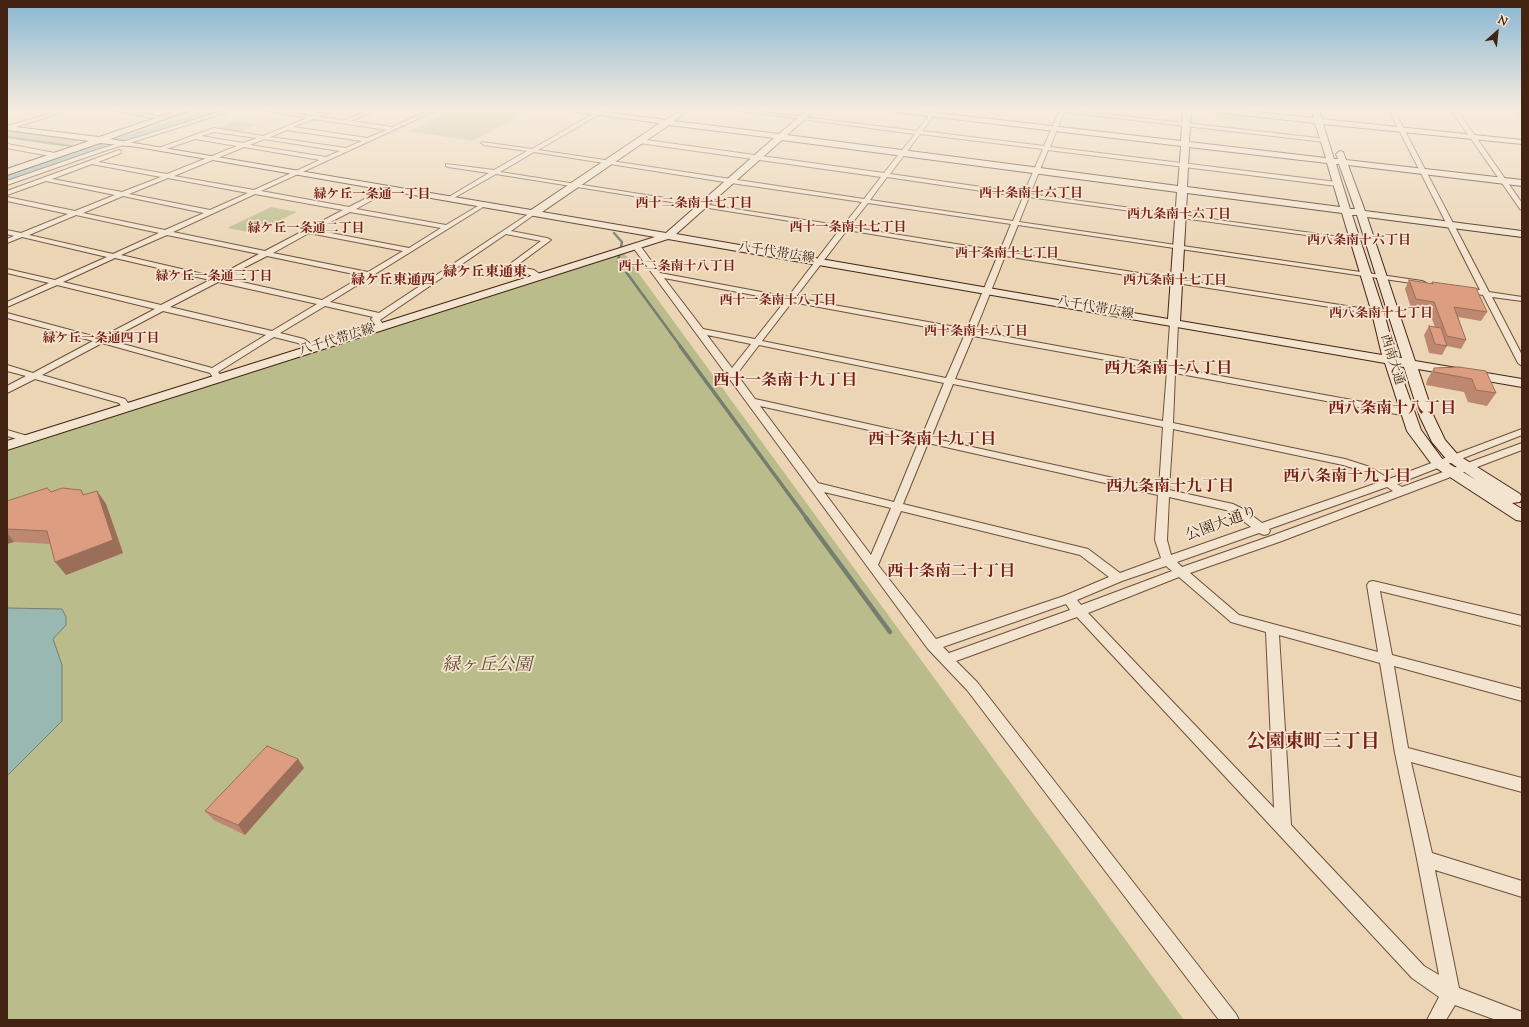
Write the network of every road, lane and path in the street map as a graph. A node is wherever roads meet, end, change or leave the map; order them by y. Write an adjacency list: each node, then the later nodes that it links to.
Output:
1 (47, 158): 28 (street)
2 (73, 158): 37 (street)
3 (95, 158): 22 (street)
4 (212, 158): 29 (street); 32 (street)
5 (320, 158): 20 (street)
6 (518, 158): 30 (street)
7 (582, 158): 23 (street)
8 (614, 158): 23 (street)
9 (756, 158): 33 (street); 35 (street, 八千代帯広線)
10 (899, 158): 33 (street)
11 (942, 158): 27 (street)
12 (1042, 158): 27 (street)
13 (1122, 158): 26 (street)
14 (1184, 158): 26 (street)
15 (1304, 158): 21 (street)
16 (1329, 158): 21 (street, 西南大通)
17 (1341, 158): 24 (street, 西南大通)
18 (1416, 158): 31 (street)
19 (1488, 158): 36 (street)
20 (326, 159): 29 (street)
21 (1330, 161): 24 (street); 38 (street, 西南大通)
22 (90, 162): 32 (street); 34 (street)
23 (608, 162): 35 (street); 40 (street)
24 (1342, 162): 31 (street); 57 (street, 西南大通)
25 (448, 165): 30 (street)
26 (1183, 166): 38 (street); 42 (street)
27 (1037, 170): 42 (street); 46 (street)
28 (7, 172)
29 (297, 172): 41 (street); 43 (street)
30 (494, 172): 40 (street); 47 (street)
31 (1424, 172): 36 (street); 61 (street)
32 (166, 176): 43 (street); 45 (street)
33 (885, 176): 46 (street); 49 (street)
34 (46, 179): 44 (street); 45 (street)
35 (731, 181): 49 (street); 51 (street, 八千代帯広線)
36 (1504, 181): 39 (street); 52 (street)
37 (7, 183)
38 (1338, 184): 54 (street, 西南大通)
39 (1522, 184)
40 (573, 186): 51 (street); 56 (street)
41 (390, 188): 47 (street); 53 (street)
42 (1182, 189): 54 (street); 59 (street)
43 (254, 192): 53 (street); 55 (street)
44 (7, 193)
45 (122, 194): 55 (street); 58 (street)
46 (1026, 195): 59 (street); 60 (street)
47 (450, 198): 50 (street)
48 (7, 199): 58 (street)
49 (866, 201): 60 (street); 63 (street)
50 (485, 204): 56 (street); 62 (street)
51 (702, 207): 63 (street); 70 (street, 八千代帯広線)
52 (1522, 208)
53 (349, 209): 62 (street); 64 (street)
54 (1346, 211): 57 (street); 72 (street, 西南大通)
55 (211, 212): 66 (street)
56 (533, 213): 67 (street); 70 (street)
57 (1361, 213): 61 (street); 85 (street, 西南大通)
58 (74, 214): 66 (street); 69 (street)
59 (1180, 216): 72 (street); 74 (street)
60 (1015, 223): 74 (street); 77 (street)
61 (1450, 225): 68 (street); 92 (street)
62 (446, 227): 75 (street)
63 (844, 229): 77 (street); 79 (street)
64 (308, 231): 75 (street); 76 (street)
65 (7, 232): 69 (street)
66 (165, 232): 76 (street); 78 (street)
67 (505, 232): 84 (street); 100 (street)
68 (1522, 234)
69 (21, 235): 71 (street); 78 (street)
70 (668, 236): 73 (street, 八千代帯広線); 79 (street, 八千代帯広線)
71 (7, 241)
72 (1355, 241): 81 (street, 西南大通)
73 (636, 246): 83 (street); 84 (street, 八千代帯広線)
74 (1179, 247): 81 (street); 88 (street)
75 (409, 250): 82 (street)
76 (265, 254): 82 (street); 86 (street)
77 (1002, 254): 88 (street); 91 (street)
78 (114, 256): 86 (street); 87 (street)
79 (820, 261): 91 (street, 八千代帯広線); 94 (street)
80 (7, 271): 87 (street)
81 (1365, 274): 85 (street); 98 (street, 西南大通)
82 (370, 275): 95 (street)
83 (658, 275): 94 (street); 102 (street)
84 (540, 277): 100 (street, 八千代帯広線)
85 (1382, 277): 89 (street); 110 (street, 西南大通)
86 (218, 279): 95 (street); 97 (street)
87 (56, 282): 96 (street); 97 (street)
88 (1176, 282): 98 (street); 101 (street)
89 (1427, 284)
90 (1456, 288): 92 (street)
91 (987, 290): 101 (street, 八千代帯広線); 103 (street)
92 (1485, 293): 93 (street); 109 (street)
93 (1522, 298)
94 (790, 299): 103 (street); 106 (street)
95 (324, 302): 100 (street); 104 (street)
96 (7, 305)
97 (162, 308): 104 (street); 105 (street)
98 (1378, 313): 108 (street, 西南大通)
99 (7, 315): 105 (street)
100 (381, 321): 107 (street, 八千代帯広線)
101 (1174, 323): 108 (street, 八千代帯広線); 112 (street)
102 (700, 331): 106 (street); 113 (street)
103 (970, 332): 112 (street); 116 (street)
104 (273, 335): 107 (street); 114 (street)
105 (100, 341): 114 (street); 115 (street)
106 (758, 342): 113 (street); 116 (street)
107 (312, 349): 114 (street, 八千代帯広線)
108 (1390, 360): 110 (street, 八千代帯広線); 121 (street, 西南大通)
109 (1522, 363)
110 (1410, 364): 117 (street, 八千代帯広線); 130 (street, 西南大通)
111 (7, 368): 115 (street)
112 (1172, 370): 121 (street); 122 (street)
113 (730, 373): 119 (street)
114 (216, 375): 120 (street, 八千代帯広線)
115 (34, 376): 118 (street); 120 (street)
116 (949, 381): 122 (street); 126 (street)
117 (1522, 383)
118 (7, 390)
119 (752, 401): 126 (street); 132 (street)
120 (127, 408): 125 (street, 八千代帯広線)
121 (1407, 413): 129 (street, 西南大通)
122 (1168, 425): 131 (street); 134 (street)
123 (1522, 432): 130 (street, 公園大通り)
124 (7, 433): 125 (street)
125 (27, 439): 127 (street, 八千代帯広線)
126 (924, 440): 134 (street); 136 (street)
127 (7, 446)
128 (1522, 446): 130 (street, 公園大通り)
129 (1438, 464): 130 (street, 西南大通); 131 (street, 公園大通り)
130 (1457, 466): 133 (street, 公園大通り); 135 (street, 西南大通); 137 (street, 西南大通)
131 (1388, 483): 133 (street); 138 (street, 公園大通り)
132 (815, 486): 136 (street); 141 (street)
133 (1401, 491): 139 (street, 公園大通り)
134 (1164, 492): 138 (street); 140 (street)
135 (1522, 503)
136 (897, 507): 141 (street); 143 (street)
137 (1522, 516)
138 (1261, 528): 139 (street); 140 (street, 公園大通り)
139 (1275, 539): 142 (street, 公園大通り)
140 (1168, 562): 142 (street); 143 (street, 公園大通り)
141 (872, 564): 148 (street)
142 (1180, 572): 145 (street, 公園大通り); 147 (street)
143 (1118, 578): 144 (street, 公園大通り)
144 (1068, 598): 145 (street); 148 (street, 公園大通り)
145 (1080, 611): 149 (street, 公園大通り); 154 (street)
146 (1522, 621): 150 (street)
147 (1272, 630): 150 (street); 154 (street)
148 (933, 645): 149 (street)
149 (946, 659): 158 (street)
150 (1386, 659): 151 (street); 152 (street)
151 (1522, 695)
152 (1402, 753): 153 (street); 155 (street)
153 (1522, 785)
154 (1283, 829): 157 (street)
155 (1425, 859): 156 (street); 157 (street)
156 (1522, 889)
157 (1451, 994): 159 (street); 160 (street)
158 (1230, 1020)
159 (1436, 1020)
160 (1520, 1020)

